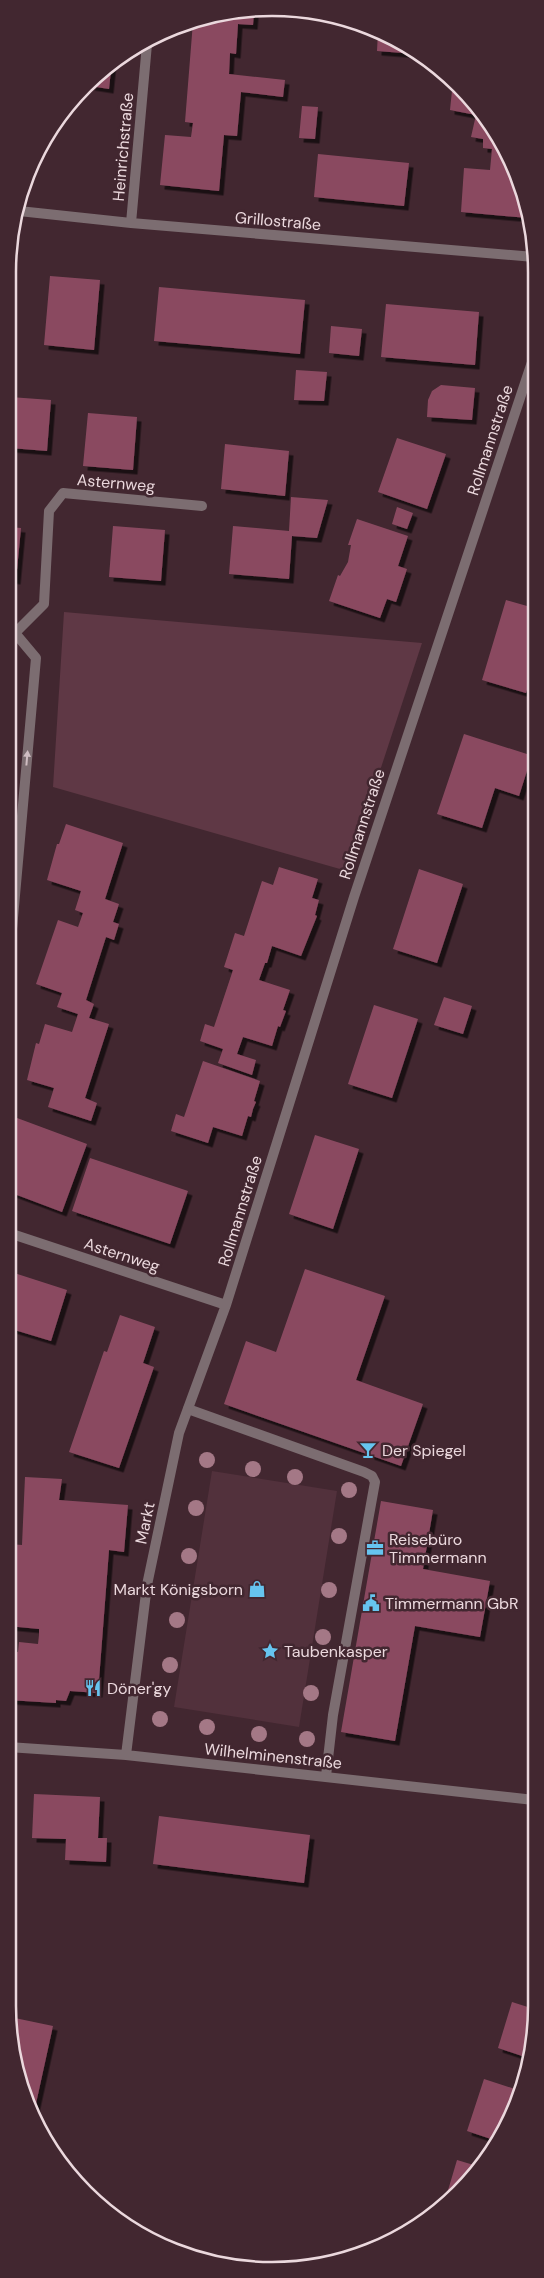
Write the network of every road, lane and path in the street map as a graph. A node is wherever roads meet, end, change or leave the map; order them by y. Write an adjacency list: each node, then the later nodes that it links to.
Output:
1 (148, 49): 3 (street, Heinrichstraße)
2 (24, 211): 3 (street, Grillostraße)
3 (131, 223): 4 (street, Grillostraße)
4 (527, 256)
5 (528, 374): 11 (street, Rollmannstraße)
6 (202, 506): 7 (street, Asternweg)
7 (16, 627)
8 (16, 635): 9 (street, Asternweg, one-way to 8)
9 (16, 884)
10 (16, 1236): 11 (street, Asternweg)
11 (226, 1305): 12 (street, Markt)
12 (188, 1409): 14 (street, Markt); 15 (street)
13 (16, 1748): 14 (street, Wilhelminenstraße)
14 (126, 1755): 15 (street, Wilhelminenstraße)
15 (326, 1776): 16 (street, Wilhelminenstraße)
16 (528, 1799)

